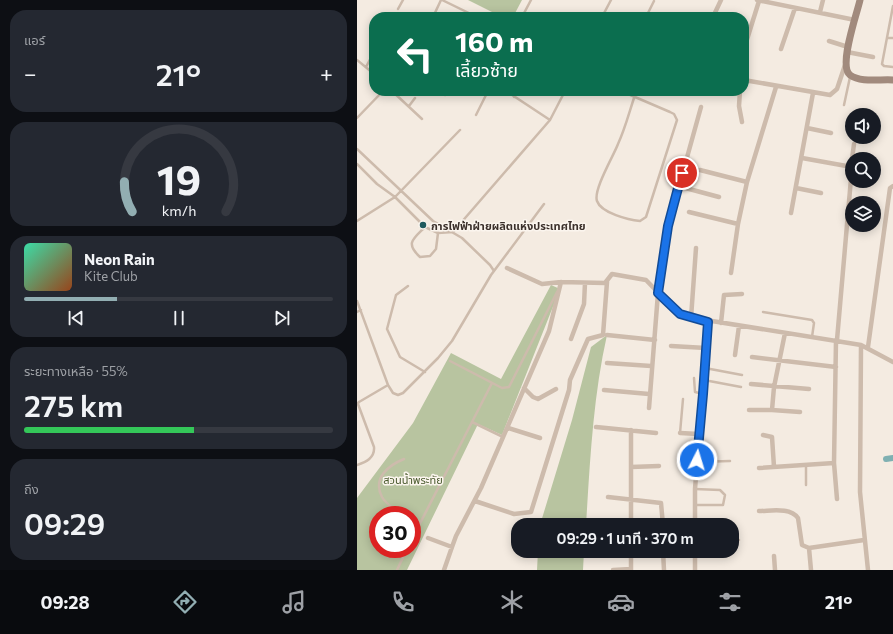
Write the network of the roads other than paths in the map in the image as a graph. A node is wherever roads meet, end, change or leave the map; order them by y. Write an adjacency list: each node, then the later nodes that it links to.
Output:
1 (403, 0): 13 (lane)
2 (442, 0): 14 (lane); 15 (lane)
3 (531, 0): 16 (lane)
4 (611, 0): 17 (lane)
5 (721, 0): 19 (street)
6 (758, 0): 10 (street); 23 (street)
7 (823, 0): 20 (street)
8 (860, 0): 21 (main road)
9 (654, 1): 18 (lane)
10 (785, 3): 12 (street)
11 (893, 6): 22 (lane)
12 (795, 8): 20 (street); 27 (street)
13 (399, 9)
14 (436, 12)
15 (467, 12)
16 (525, 12)
17 (605, 12)
18 (648, 12)
19 (715, 12)
20 (820, 12): 21 (street)
21 (855, 20): 28 (main road)
22 (891, 25): 24 (lane)
23 (749, 32)
24 (887, 38): 25 (lane); 34 (lane)
25 (893, 38)
26 (829, 41): 28 (street)
27 (781, 49)
28 (847, 49): 29 (street); 32 (main road)
29 (873, 57)
30 (357, 60): 33 (lane)
31 (369, 61): 33 (lane)
32 (845, 66): 36 (main road); 40 (street)
33 (366, 67): 35 (lane)
34 (893, 67)
35 (369, 70)
36 (851, 75): 37 (main road); 50 (lane)
37 (893, 80)
38 (749, 81): 39 (street)
39 (776, 87): 40 (street); 68 (street)
40 (813, 93): 58 (street)
41 (378, 96): 54 (lane)
42 (398, 96): 51 (lane)
43 (486, 96): 53 (lane)
44 (562, 96): 56 (lane)
45 (630, 96): 49 (lane)
46 (739, 96): 57 (street)
47 (514, 97): 56 (lane)
48 (415, 98): 51 (lane)
49 (634, 98): 49 (lane)
50 (844, 105)
51 (409, 106): 55 (lane)
52 (701, 107): 69 (street)
53 (476, 115)
54 (357, 118)
55 (422, 118)
56 (550, 120): 83 (lane)
57 (742, 122)
58 (807, 128): 60 (street); 64 (street)
59 (460, 130): 73 (lane)
60 (831, 133)
61 (854, 144): 63 (street)
62 (357, 149): 73 (lane)
63 (853, 152)
64 (801, 158): 66 (street); 71 (street)
65 (357, 164): 75 (lane)
66 (845, 166)
67 (700, 170): 68 (street)
68 (747, 182): 81 (street)
69 (678, 186): 76 (street); 93 (street)
70 (893, 186): 111 (street)
71 (796, 188): 74 (street); 79 (street)
72 (850, 188): 108 (street)
73 (401, 191): 75 (lane); 83 (lane)
74 (821, 193)
75 (395, 197): 80 (lane); 82 (lane)
76 (719, 197)
77 (544, 204): 87 (lane)
78 (689, 212): 81 (street)
79 (791, 213)
80 (357, 221)
81 (738, 224): 88 (street)
82 (425, 227): 84 (lane); 84 (lane)
83 (453, 232): 84 (lane); 87 (lane)
84 (438, 233)
85 (696, 248): 99 (street)
86 (507, 268): 91 (street)
87 (494, 271): 122 (lane)
88 (731, 273)
89 (607, 282): 90 (street); 93 (street); 168 (street)
90 (585, 283): 91 (street); 106 (street)
91 (561, 284): 126 (lane); 131 (street)
92 (409, 286): 122 (lane)
93 (658, 293): 99 (street); 107 (street)
94 (742, 294): 101 (street)
95 (357, 301): 96 (lane)
96 (361, 310): 97 (lane); 128 (lane)
97 (357, 312)
98 (763, 312): 105 (lane)
99 (691, 318): 100 (street)
100 (708, 322): 101 (street); 112 (street)
101 (721, 323): 102 (street)
102 (739, 326): 103 (street); 113 (street)
103 (785, 333): 105 (street); 115 (street)
104 (607, 335): 107 (street)
105 (812, 337): 108 (street)
106 (571, 339)
107 (655, 340): 119 (street)
108 (837, 340): 109 (street); 120 (street)
109 (861, 345): 111 (street); 178 (street)
110 (671, 346): 112 (street)
111 (868, 347): 117 (street)
112 (706, 348): 121 (street)
113 (735, 356)
114 (752, 357): 115 (street)
115 (780, 360): 120 (street); 130 (street)
116 (450, 361): 126 (lane)
117 (893, 362)
118 (607, 363): 119 (street)
119 (651, 366): 135 (street)
120 (836, 367): 157 (street)
121 (705, 368): 123 (lane); 125 (street)
122 (425, 372): 128 (lane)
123 (742, 375)
124 (694, 378): 136 (lane)
125 (704, 380): 129 (lane); 136 (street)
126 (491, 383): 143 (lane)
127 (751, 384): 130 (street)
128 (388, 385): 138 (lane)
129 (741, 387)
130 (774, 387): 133 (street); 141 (street)
131 (524, 388): 132 (street); 145 (street)
132 (556, 389)
133 (809, 389)
134 (604, 390): 135 (street)
135 (649, 394): 139 (street)
136 (703, 394): 149 (street)
137 (683, 399): 148 (lane)
138 (357, 404): 158 (lane)
139 (649, 408)
140 (749, 410): 141 (street)
141 (772, 410): 142 (street)
142 (800, 412)
143 (472, 422): 151 (lane); 176 (lane)
144 (596, 427): 146 (street)
145 (508, 428): 151 (street); 152 (street)
146 (631, 430): 147 (street); 161 (street)
147 (656, 433)
148 (680, 433): 149 (street)
149 (699, 434): 153 (street)
150 (763, 435): 162 (street)
151 (503, 437): 168 (street)
152 (540, 438)
153 (698, 442): 155 (street); 155 (lane)
154 (404, 459): 171 (lane)
155 (697, 461): 156 (lane); 165 (street)
156 (729, 461)
157 (834, 463): 160 (street); 167 (street)
158 (357, 466)
159 (659, 466): 161 (street)
160 (806, 466): 162 (street); 164 (lane)
161 (631, 467): 169 (street)
162 (774, 467): 163 (street)
163 (759, 468)
164 (806, 485)
165 (695, 489): 170 (street); 170 (lane)
166 (607, 497): 169 (street)
167 (837, 499)
168 (475, 501): 179 (street)
169 (631, 501): 173 (street); 174 (street)
170 (695, 505): 175 (street)
171 (391, 506)
172 (759, 511): 180 (street)
173 (631, 518)
174 (662, 518)
175 (695, 518)
176 (421, 520)
177 (428, 538): 179 (street)
178 (864, 540): 180 (street); 194 (street)
179 (452, 547): 187 (street)
180 (809, 548): 193 (street)
181 (774, 556): 192 (street)
182 (403, 558): 186 (lane)
183 (631, 558): 189 (street)
184 (663, 558): 190 (street)
185 (695, 558): 191 (street)
186 (397, 570)
187 (444, 570)
188 (613, 570): 189 (street)
189 (631, 570)
190 (664, 570)
191 (695, 570)
192 (775, 570)
193 (811, 570)
194 (868, 570)

